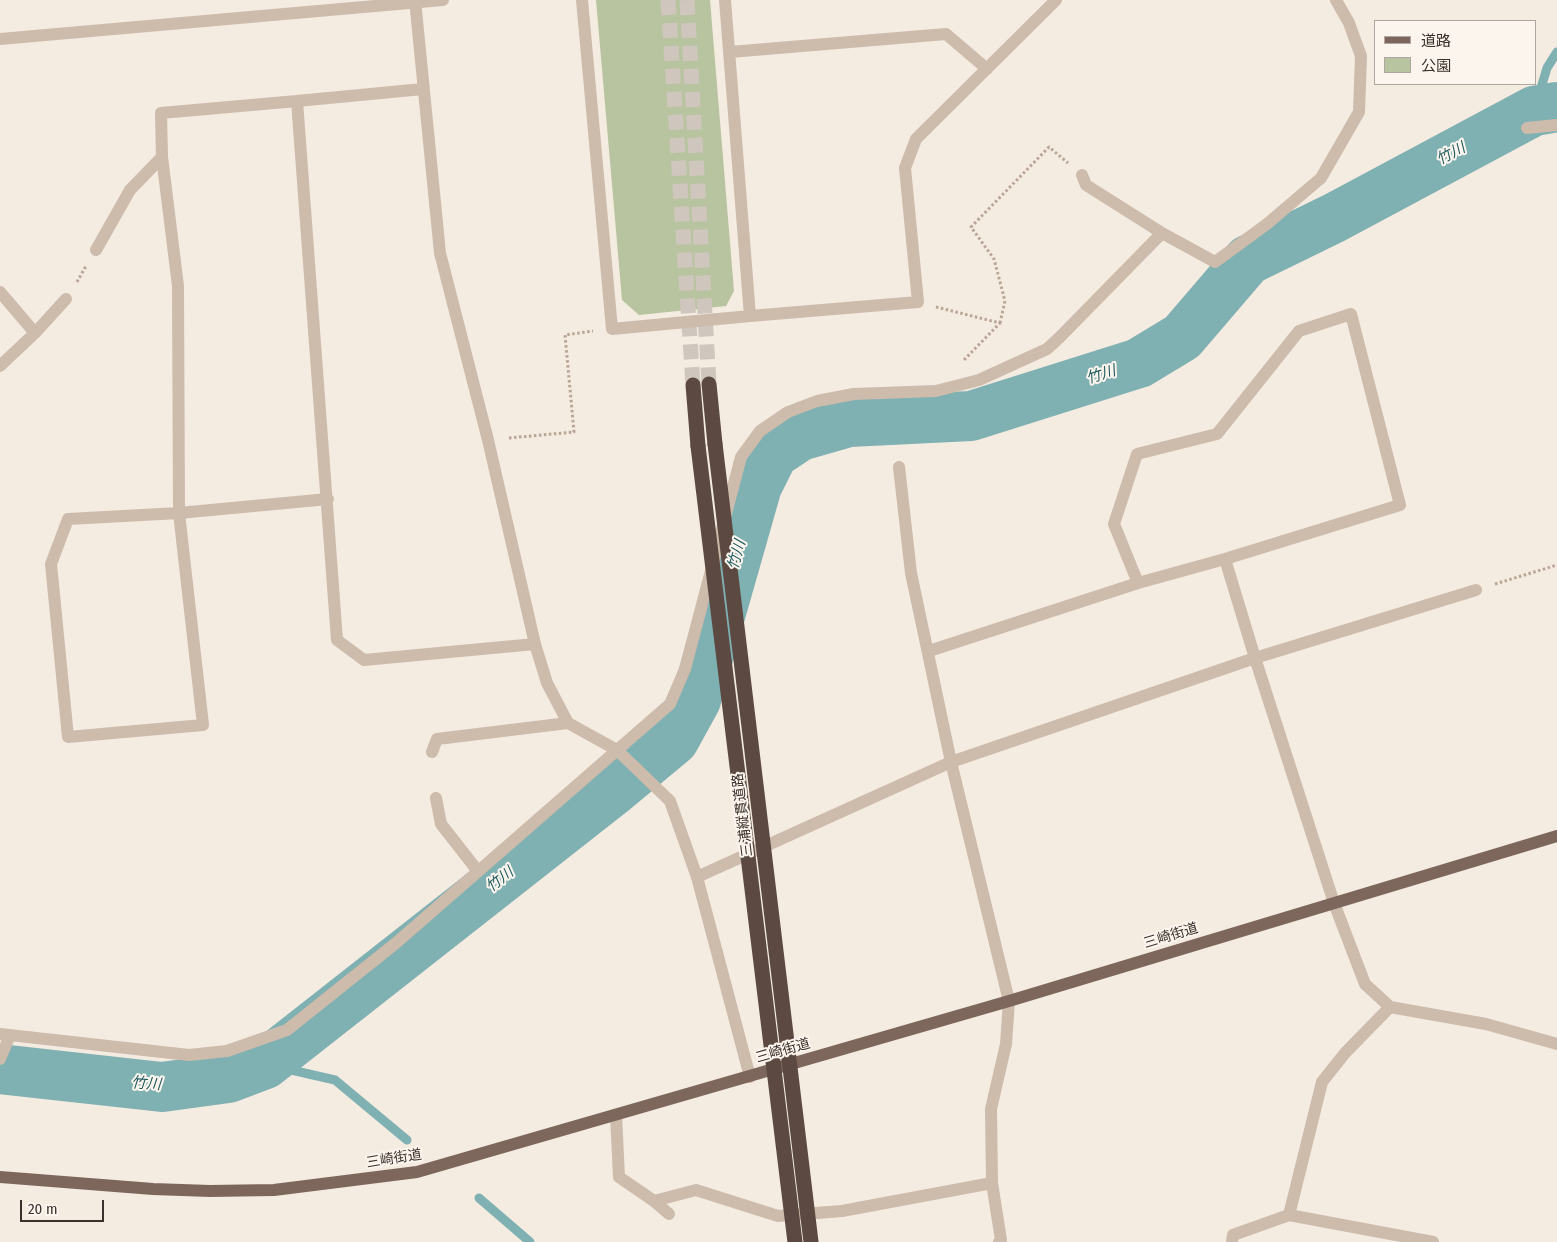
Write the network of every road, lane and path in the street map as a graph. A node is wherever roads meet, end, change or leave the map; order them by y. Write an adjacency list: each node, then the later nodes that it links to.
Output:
1 (443, 0): 6 (street)
2 (582, 0): 24 (street)
3 (725, 0): 8 (street)
4 (1056, 0): 9 (street)
5 (1336, 0): 17 (street)
6 (416, 1): 7 (street); 10 (street)
7 (0, 39)
8 (730, 52): 9 (street); 22 (street)
9 (987, 69): 21 (street)
10 (423, 89): 11 (street); 30 (street)
11 (297, 101): 15 (street); 32 (street)
12 (1557, 125): 13 (street)
13 (1527, 128)
14 (1049, 147): 23 (path)
15 (162, 157): 18 (street); 33 (street)
16 (1082, 175): 17 (street)
17 (1162, 233): 42 (street)
18 (96, 250): 20 (path)
19 (0, 292): 25 (street)
20 (66, 299): 25 (street)
21 (918, 302): 22 (street); 23 (path)
22 (750, 316): 24 (street)
23 (1000, 323): 26 (path)
24 (612, 329): 30 (path)
25 (34, 333): 27 (street)
26 (961, 364)
27 (0, 366)
28 (709, 384): 63 (highway, 三浦縦貫道路, bridge)
29 (693, 385): 62 (highway, 三浦縦貫道路, bridge)
30 (488, 440): 38 (street)
31 (899, 467): 39 (street)
32 (328, 499): 33 (street); 38 (street)
33 (179, 513): 33 (street)
34 (1225, 559): 36 (street); 36 (street); 40 (street)
35 (1557, 566): 37 (path)
36 (1138, 584): 39 (street)
37 (1476, 590): 40 (street)
38 (535, 644): 41 (street)
39 (929, 651): 44 (street)
40 (1255, 658): 44 (street); 49 (street)
41 (568, 723): 42 (street); 43 (street)
42 (617, 750): 47 (street); 48 (street)
43 (432, 752)
44 (951, 762): 48 (street); 50 (street)
45 (436, 798): 47 (street)
46 (1557, 836): 49 (main road, 三崎街道)
47 (477, 870): 52 (street)
48 (697, 877): 55 (street)
49 (1334, 903): 50 (main road, 三崎街道); 51 (street)
50 (1009, 1001): 55 (main road, 三崎街道); 58 (street)
51 (1390, 1007): 53 (street); 61 (street)
52 (5, 1034): 54 (street)
53 (1557, 1044)
54 (0, 1059)
55 (750, 1077): 56 (main road, 三崎街道)
56 (616, 1115): 57 (main road, 三崎街道); 59 (street)
57 (0, 1177)
58 (992, 1183): 59 (street); 64 (street)
59 (654, 1201): 60 (street)
60 (669, 1214)
61 (1289, 1215): 65 (street); 66 (street)
62 (795, 1242)
63 (811, 1242)
64 (999, 1242)
65 (1232, 1242)
66 (1433, 1242)

